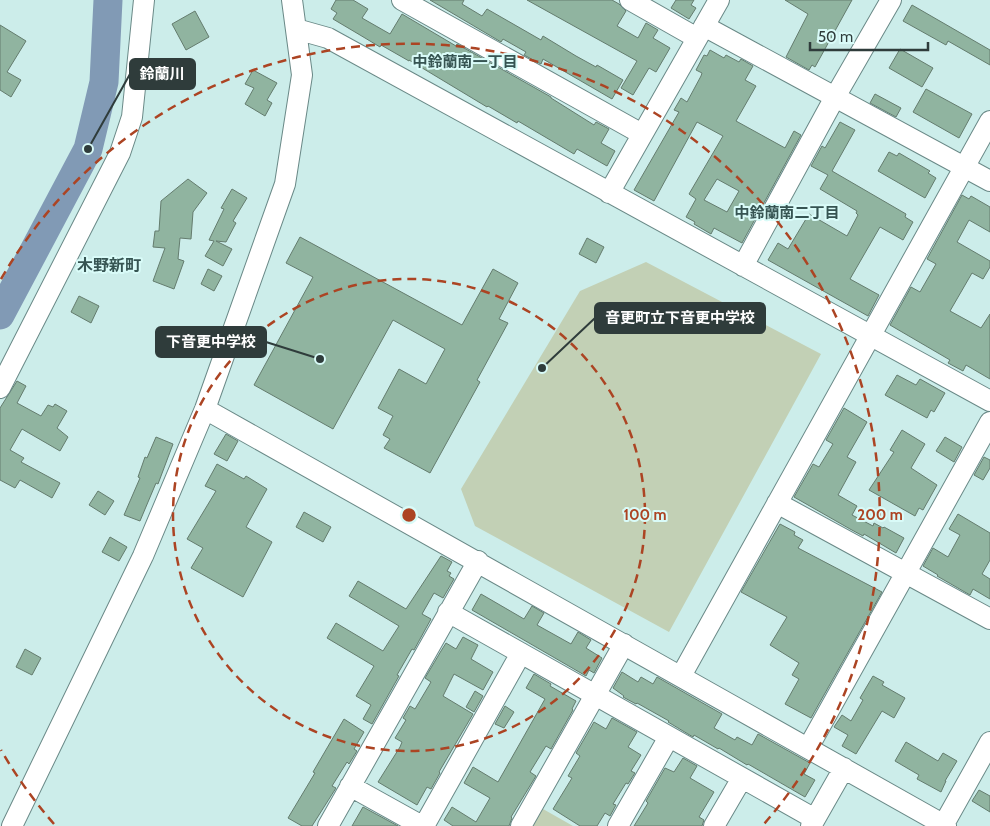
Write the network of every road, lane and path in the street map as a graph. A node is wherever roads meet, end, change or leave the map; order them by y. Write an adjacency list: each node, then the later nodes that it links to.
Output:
1 (144, 0): 17 (street)
2 (292, 0): 7 (street)
3 (402, 0): 11 (street)
4 (630, 0): 8 (street)
5 (719, 0): 8 (street)
6 (891, 0): 9 (street)
7 (296, 29): 14 (street); 19 (street)
8 (701, 32): 9 (street); 11 (street)
9 (836, 97): 12 (street); 15 (street)
10 (990, 121): 12 (street)
11 (642, 134): 14 (street)
12 (964, 167): 13 (street); 16 (street)
13 (990, 181)
14 (609, 193): 15 (street)
15 (743, 266): 16 (street)
16 (871, 336): 18 (street); 21 (street)
17 (0, 388)
18 (990, 401)
19 (205, 409): 22 (street); 38 (street)
20 (990, 422): 23 (street)
21 (777, 503): 23 (street); 28 (street)
22 (478, 561): 24 (street); 26 (street)
23 (904, 574): 25 (street); 32 (street)
24 (448, 612): 27 (street); 35 (street)
25 (990, 619)
26 (624, 644): 28 (street); 29 (street)
27 (521, 653): 29 (street); 40 (street)
28 (681, 676): 32 (street)
29 (595, 695): 30 (street); 41 (street)
30 (669, 737): 34 (street); 42 (street)
31 (990, 742): 37 (street)
32 (808, 748): 33 (street)
33 (844, 768): 36 (street); 37 (street)
34 (742, 778): 36 (street); 43 (street)
35 (350, 786): 39 (street); 40 (street)
36 (813, 823)
37 (945, 825)
38 (12, 826)
39 (328, 826)
40 (423, 826)
41 (521, 826)
42 (618, 826)
43 (714, 826)

